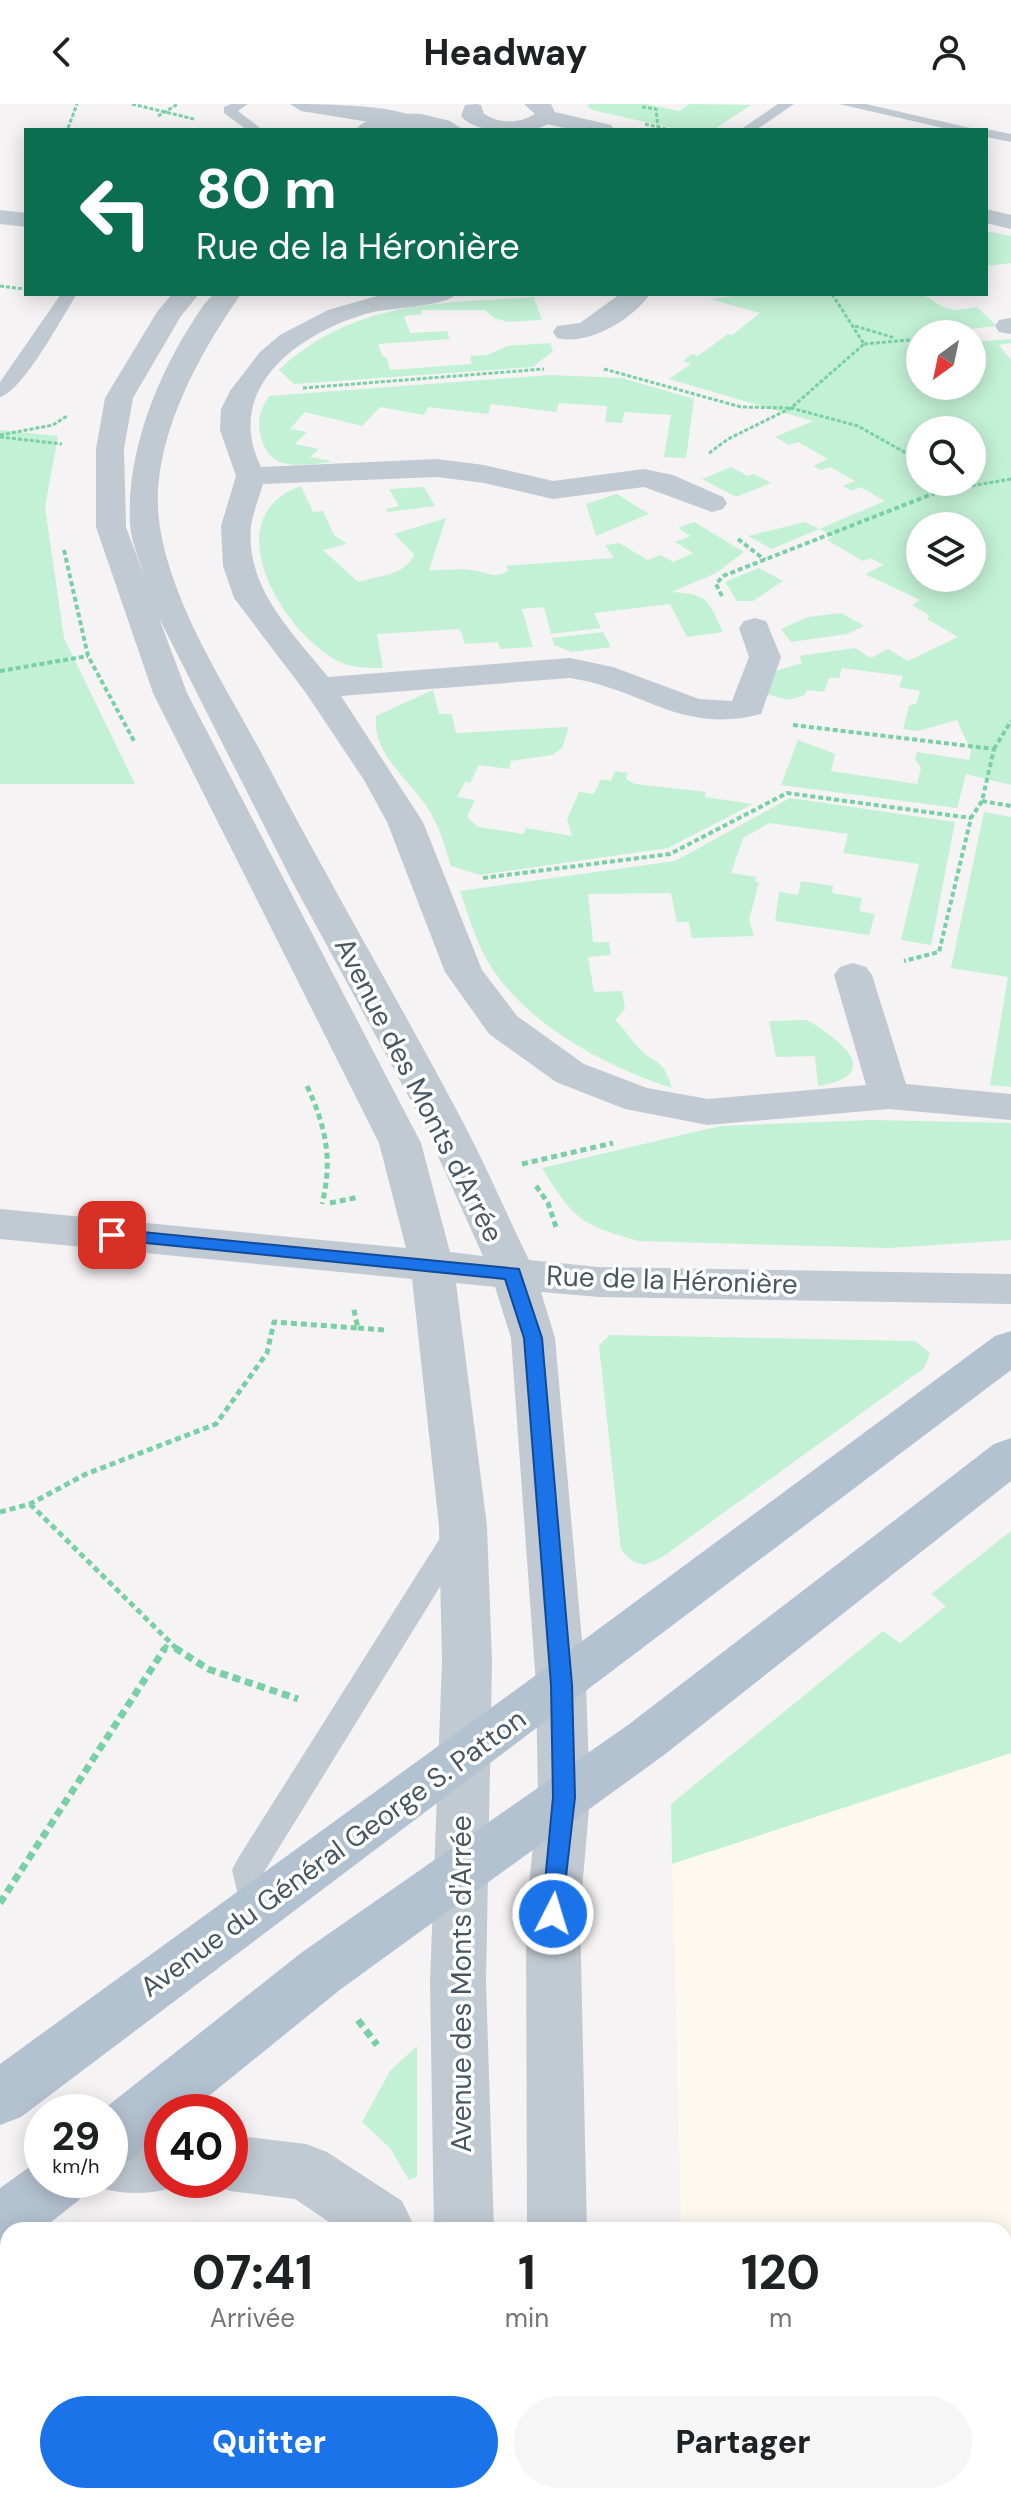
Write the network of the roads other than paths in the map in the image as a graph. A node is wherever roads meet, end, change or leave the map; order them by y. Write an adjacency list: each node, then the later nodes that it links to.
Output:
1 (241, 104): 8 (lane)
2 (300, 104): 7 (street); 9 (street)
3 (787, 104): 15 (lane)
4 (846, 104): 16 (lane)
5 (478, 107): 7 (street); 12 (street)
6 (543, 108): 13 (street); 14 (street)
7 (416, 122): 10 (street); 11 (street)
8 (253, 128)
9 (354, 128)
10 (379, 128)
11 (443, 128)
12 (506, 128)
13 (516, 128)
14 (598, 128)
15 (750, 128)
16 (962, 128)
17 (988, 133): 18 (lane)
18 (1011, 138)
19 (988, 216): 22 (street)
20 (0, 217): 21 (street)
21 (24, 220)
22 (1011, 222)
23 (68, 296): 29 (lane)
24 (184, 296): 38 (street, Avenue des Monts d'Arrée)
25 (226, 296): 39 (street, Avenue des Monts d'Arrée)
26 (426, 296): 30 (street)
27 (634, 296): 28 (street)
28 (566, 332)
29 (0, 392)
30 (251, 476): 31 (street); 33 (street)
31 (712, 503)
32 (755, 628): 33 (street)
33 (319, 688): 35 (street)
34 (853, 975): 35 (street)
35 (889, 1096): 36 (street)
36 (1011, 1107)
37 (0, 1224): 38 (street, Rue de la Héronière)
38 (432, 1267): 39 (street, Rue de la Héronière); 43 (street, Avenue des Monts d'Arrée)
39 (513, 1273): 40 (street, Rue de la Héronière); 44 (street, Avenue des Monts d'Arrée)
40 (1011, 1289)
41 (1011, 1347): 44 (main road, Avenue du Général George S. Patton)
42 (1011, 1456): 46 (main road)
43 (463, 1526): 45 (street, Avenue des Monts d'Arrée); 48 (lane)
44 (561, 1685): 45 (main road, Avenue du Général George S. Patton); 46 (street, Avenue des Monts d'Arrée)
45 (462, 1758): 47 (street, Avenue des Monts d'Arrée); 48 (main road, Avenue du Général George S. Patton)
46 (564, 1797): 47 (main road); 56 (street, Avenue des Monts d'Arrée)
47 (458, 1871): 50 (main road); 55 (street, Avenue des Monts d'Arrée)
48 (255, 1910): 49 (main road, Avenue du Général George S. Patton)
49 (0, 2098)
50 (128, 2126)
51 (248, 2165): 54 (street)
52 (35, 2198): 53 (main road)
53 (4, 2222)
54 (381, 2222)
55 (464, 2222)
56 (557, 2222)

